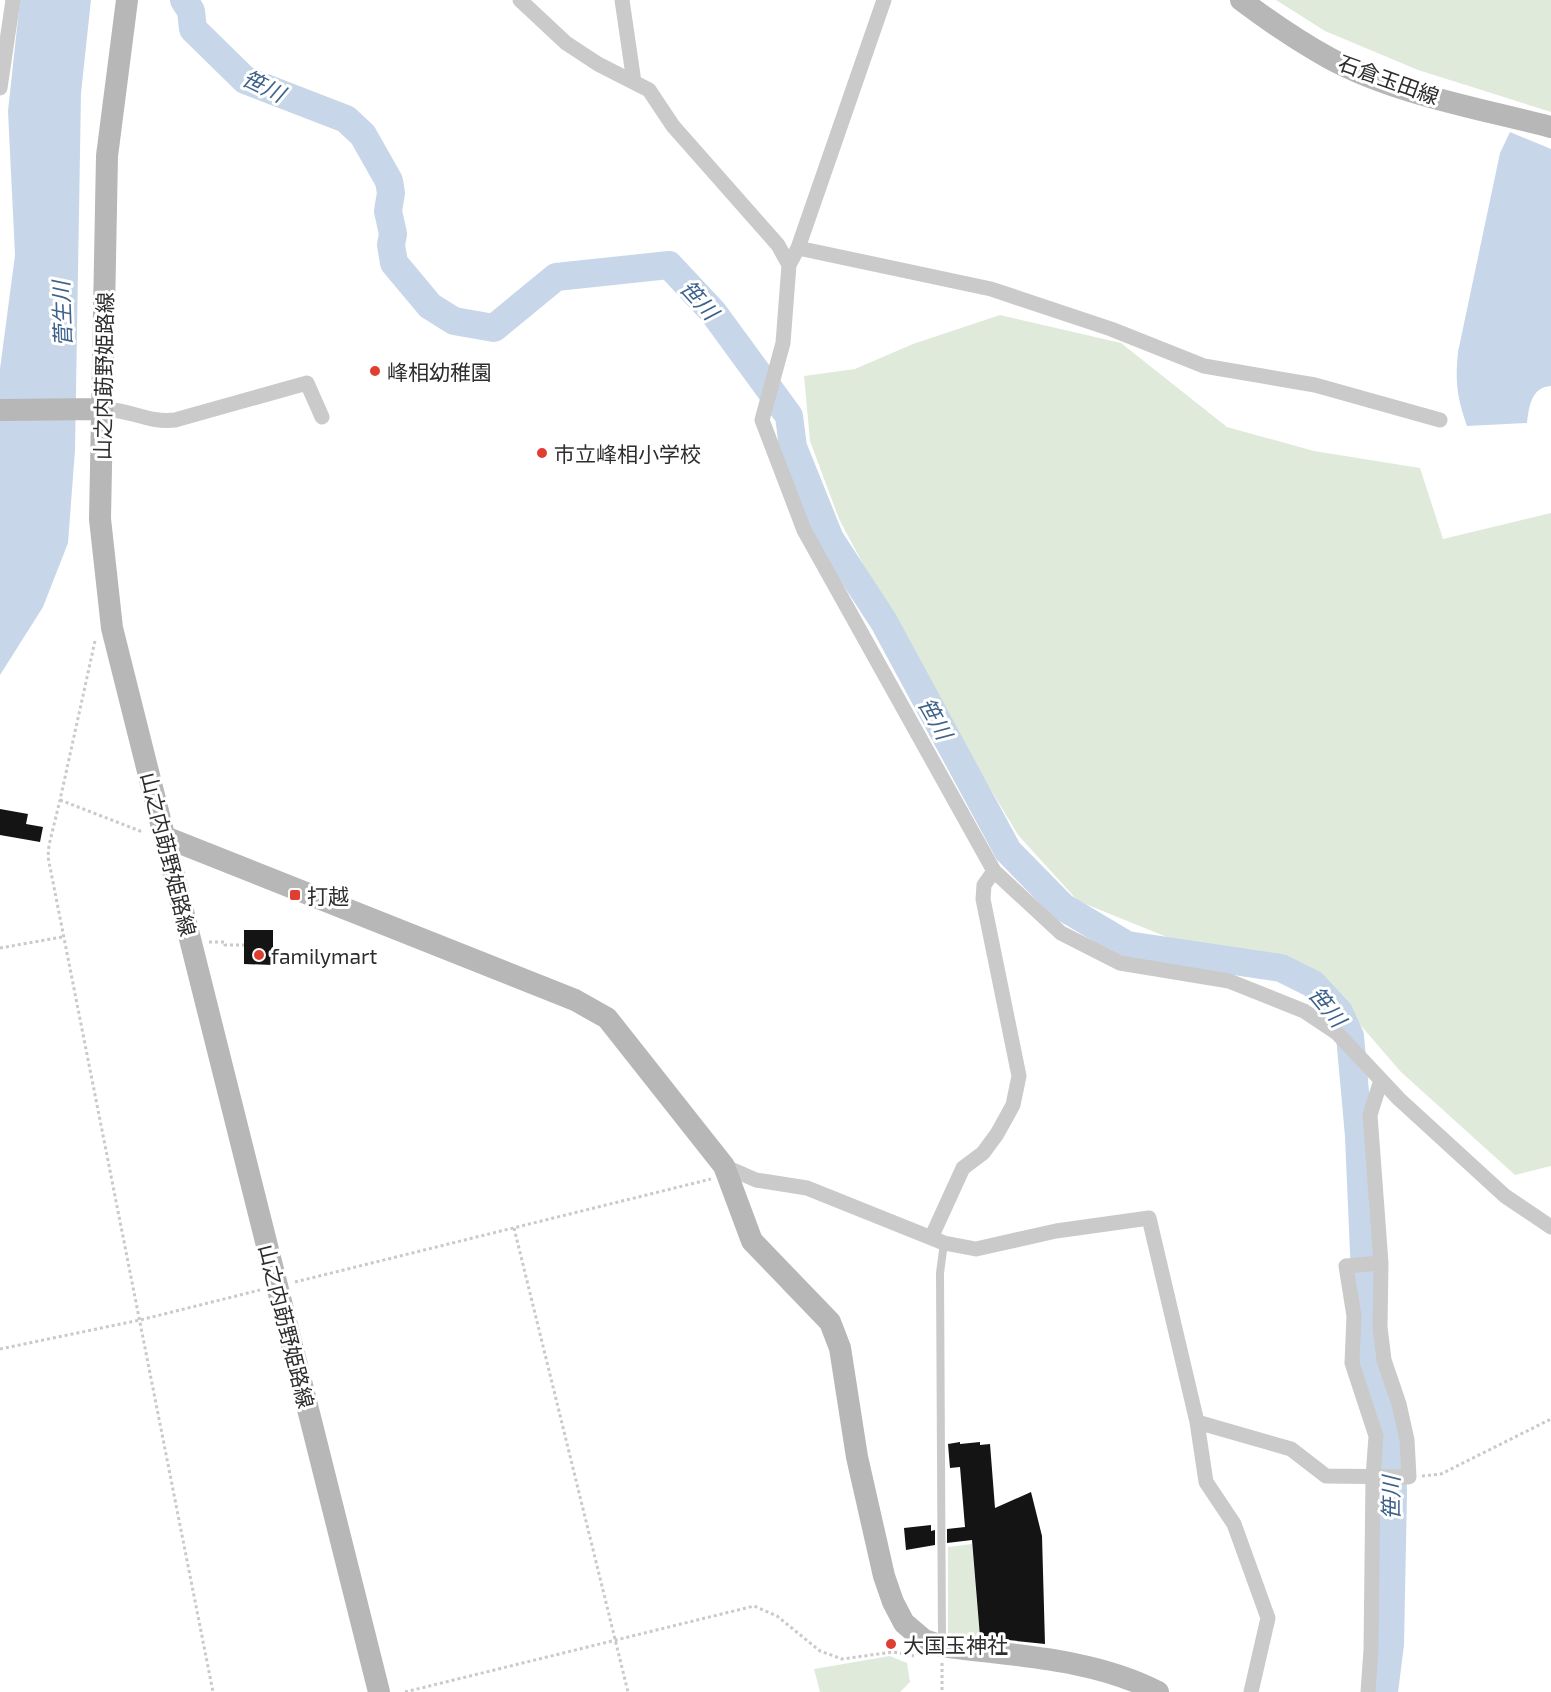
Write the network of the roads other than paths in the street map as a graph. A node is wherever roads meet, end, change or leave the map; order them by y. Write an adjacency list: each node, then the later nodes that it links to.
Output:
1 (13, 0): 8 (street)
2 (127, 0): 12 (main road, 山之内莇野姫路線)
3 (520, 0): 7 (street)
4 (622, 0): 7 (street)
5 (884, 0): 10 (street)
6 (1240, 0): 9 (main road, 石倉玉田線)
7 (634, 82): 11 (street)
8 (0, 88)
9 (1551, 127)
10 (798, 248): 11 (street); 15 (street)
11 (789, 265): 17 (street)
12 (92, 409): 13 (main road); 14 (street); 16 (main road, 山之内莇野姫路線)
13 (0, 410)
14 (322, 417)
15 (1440, 420)
16 (164, 832): 19 (main road); 26 (main road, 山之内莇野姫路線)
17 (994, 871): 18 (street); 21 (street)
18 (1381, 1080): 20 (street); 22 (street)
19 (726, 1171): 21 (street); 25 (main road)
20 (1551, 1227)
21 (937, 1241): 23 (street); 25 (lane)
22 (1381, 1263): 24 (street); 24 (street)
23 (1197, 1422): 24 (street); 28 (street)
24 (1373, 1477): 29 (street)
25 (939, 1657): 27 (main road)
26 (379, 1692)
27 (1158, 1692)
28 (1251, 1692)
29 (1368, 1692)

